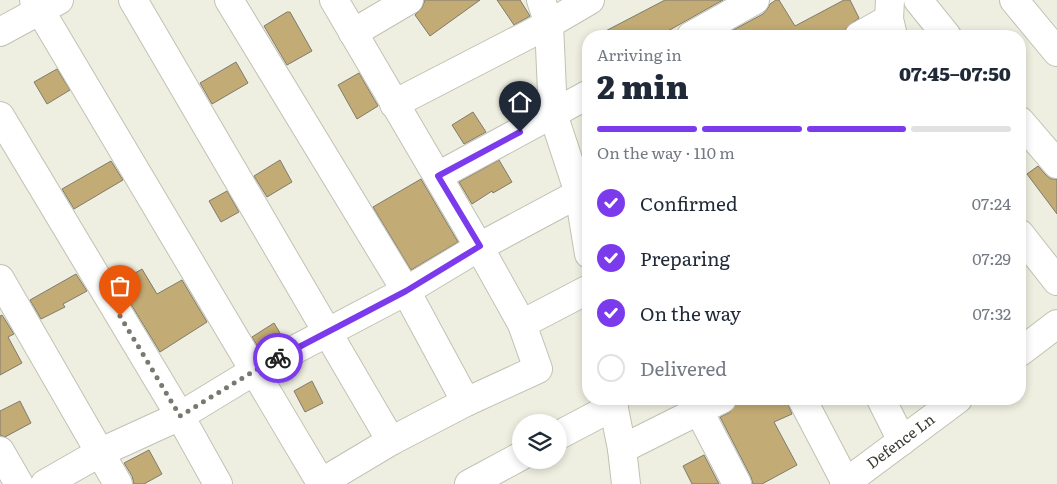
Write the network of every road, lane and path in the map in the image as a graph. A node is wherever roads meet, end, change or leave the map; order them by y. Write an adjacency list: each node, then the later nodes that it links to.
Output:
1 (133, 0): 35 (street)
2 (229, 0): 31 (street)
3 (334, 0): 16 (street)
4 (409, 0): 16 (street)
5 (590, 0): 10 (street)
6 (755, 0): 12 (street)
7 (918, 0): 14 (street)
8 (1014, 0): 17 (street)
9 (44, 3): 15 (street); 37 (street)
10 (545, 12): 19 (street); 20 (street)
11 (891, 19): 13 (street)
12 (702, 30)
13 (870, 30)
14 (942, 30)
15 (0, 32)
16 (353, 33): 19 (street)
17 (1057, 52)
18 (582, 98): 20 (street)
19 (394, 104): 24 (street)
20 (553, 114): 24 (street); 25 (street)
21 (0, 116): 45 (street)
22 (1026, 128): 23 (street)
23 (1057, 164)
24 (438, 176): 28 (street)
25 (582, 185)
26 (582, 191): 28 (street)
27 (1026, 242): 30 (street)
28 (480, 246): 31 (street); 33 (street)
29 (0, 279): 51 (street)
30 (1057, 281)
31 (406, 291): 35 (street); 38 (street)
32 (582, 293): 33 (street)
33 (522, 324): 38 (street)
34 (1057, 324): 36 (street)
35 (328, 333): 37 (street); 47 (street)
36 (1026, 347)
37 (254, 371): 45 (street); 59 (street)
38 (466, 402): 47 (street)
39 (608, 405): 46 (street)
40 (614, 405): 49 (street)
41 (711, 405): 49 (street); 61 (street)
42 (805, 405): 54 (street)
43 (884, 405): 48 (street)
44 (950, 405): 48 (street, Defence Ln)
45 (180, 416): 51 (street); 58 (street)
46 (567, 430)
47 (391, 441): 59 (street)
48 (902, 441): 54 (street, Defence Ln)
49 (622, 449): 53 (street)
50 (0, 452): 55 (street)
51 (99, 453): 56 (street); 57 (street)
52 (512, 461): 60 (street)
53 (623, 483)
54 (845, 483)
55 (19, 484)
56 (45, 484)
57 (118, 484)
58 (218, 484)
59 (320, 484)
60 (469, 484)
61 (737, 484)

